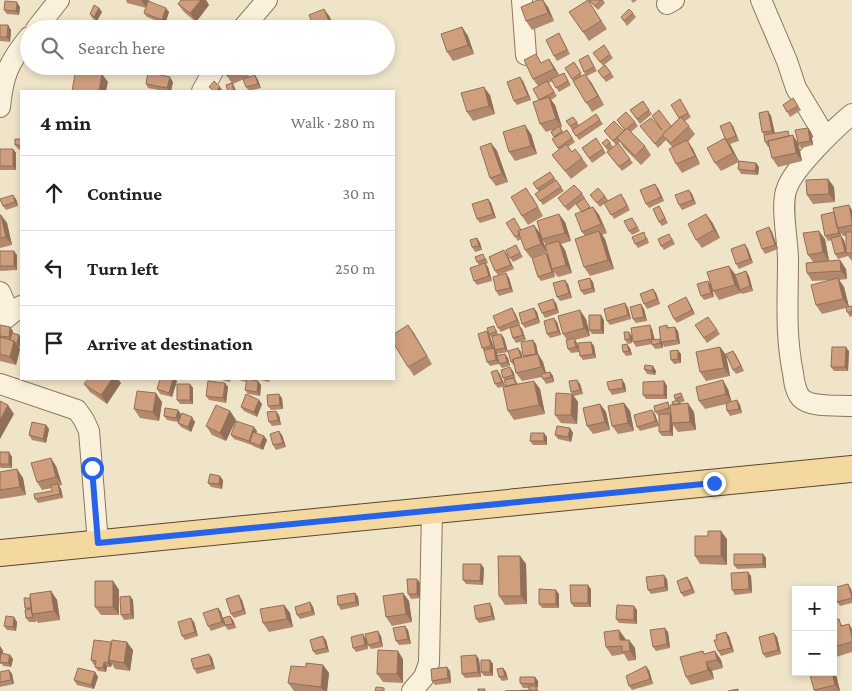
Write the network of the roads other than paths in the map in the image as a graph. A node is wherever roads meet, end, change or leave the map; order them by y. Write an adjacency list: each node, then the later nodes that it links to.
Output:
1 (59, 0): 5 (street)
2 (267, 0): 6 (street)
3 (522, 0): 8 (street)
4 (761, 0): 13 (street)
5 (43, 20)
6 (250, 20)
7 (20, 48): 11 (street)
8 (526, 54)
9 (211, 75): 10 (street)
10 (203, 90)
11 (0, 107)
12 (852, 114): 13 (street)
13 (826, 138): 17 (street)
14 (0, 292): 15 (street)
15 (11, 314)
16 (0, 384): 20 (street)
17 (852, 406)
18 (852, 469): 19 (main road)
19 (432, 510): 20 (main road); 22 (street)
20 (98, 543): 21 (main road)
21 (0, 553)
22 (416, 689)

